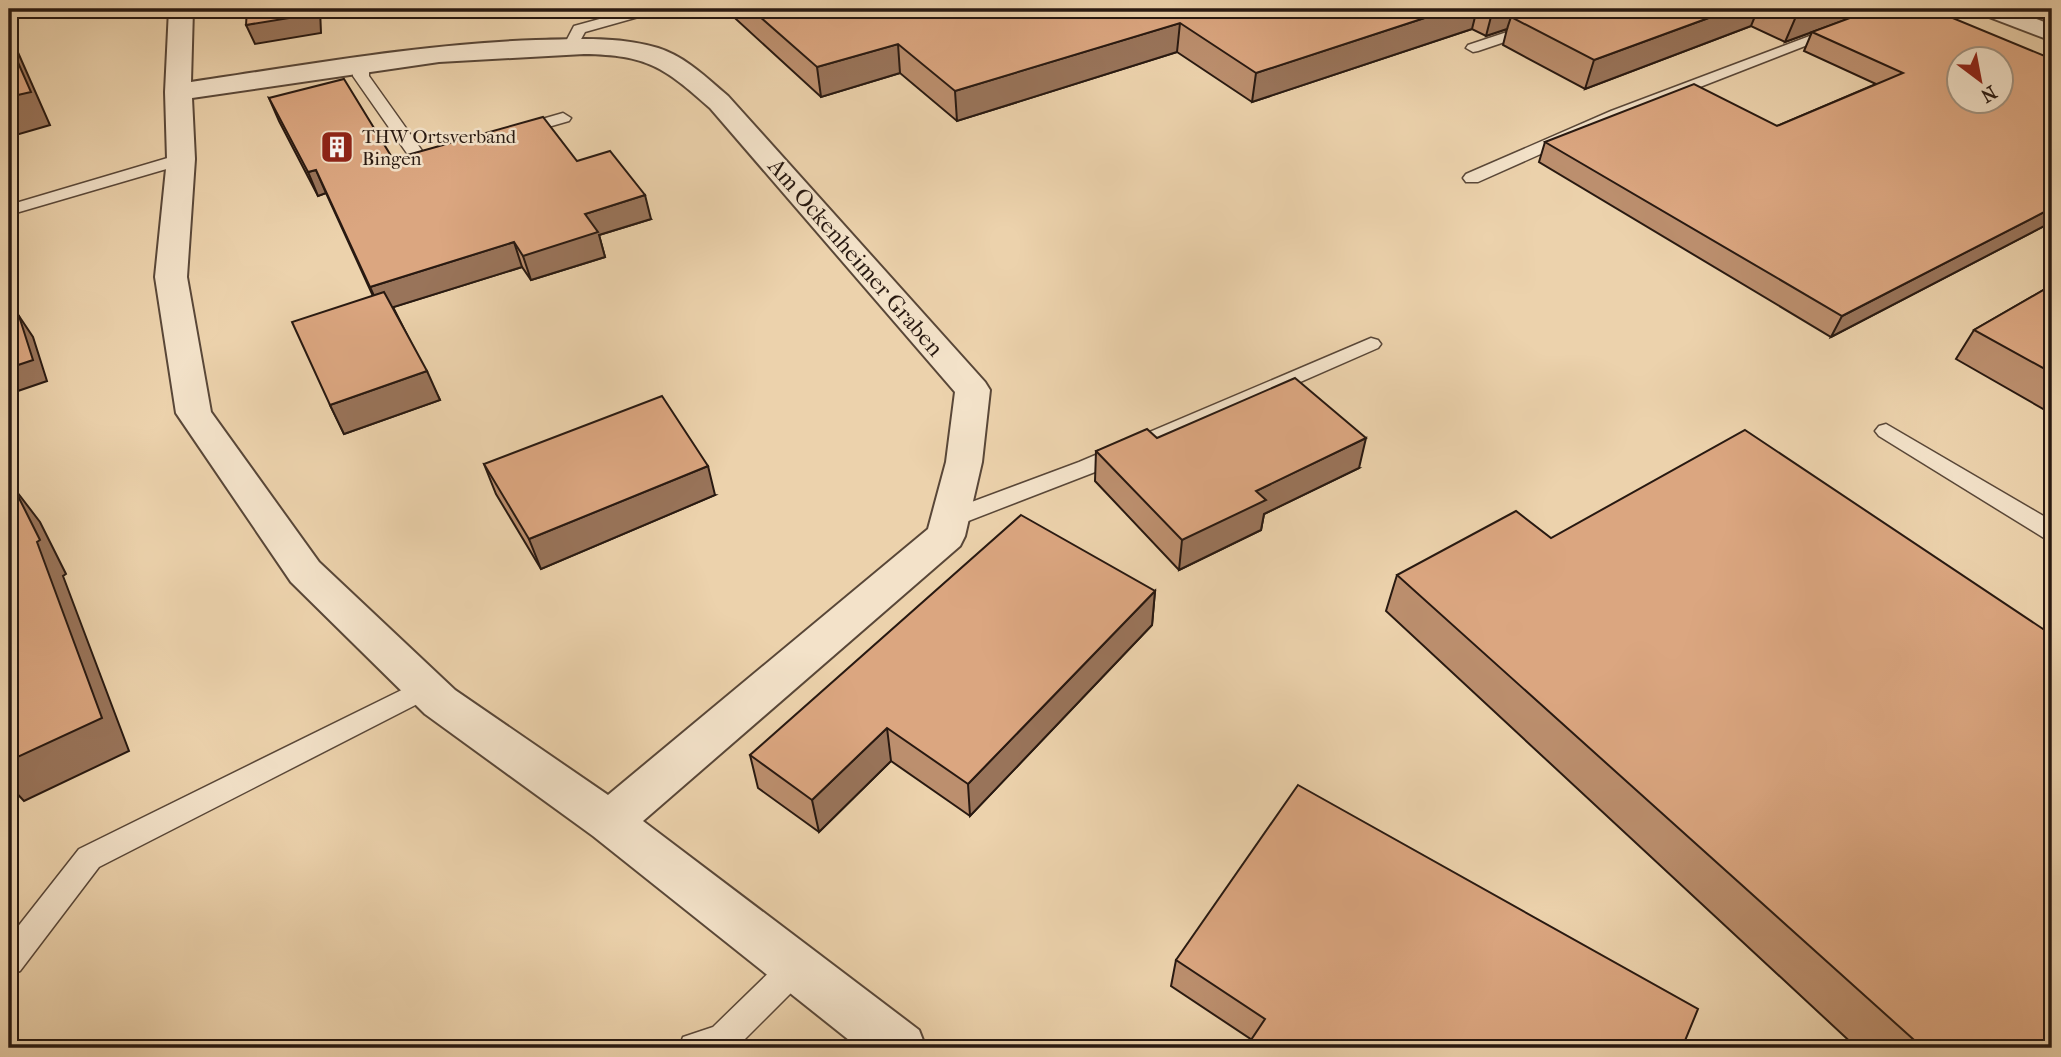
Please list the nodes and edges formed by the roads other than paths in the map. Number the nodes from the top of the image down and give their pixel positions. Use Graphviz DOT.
graph roads {
  1 [pos="181,9"];
  2 [pos="651,9"];
  3 [pos="1589,9"];
  4 [pos="1893,9"];
  5 [pos="1990,9"];
  6 [pos="2052,34"];
  7 [pos="570,47"];
  8 [pos="1473,48"];
  9 [pos="361,65"];
  10 [pos="177,92"];
  11 [pos="563,118"];
  12 [pos="498,136"];
  13 [pos="458,147"];
  14 [pos="181,159"];
  15 [pos="1472,178"];
  16 [pos="9,210"];
  17 [pos="1371,344"];
  18 [pos="1886,431"];
  19 [pos="950,519"];
  20 [pos="2052,532"];
  21 [pos="426,688"];
  22 [pos="609,822"];
  23 [pos="9,961"];
  24 [pos="796,967"];
  25 [pos="694,1048"];
  26 [pos="900,1048"];
  1 -- 10 [label="street"];
  2 -- 7 [label="lane"];
  3 -- 8 [label="lane"];
  4 -- 15 [label="lane"];
  5 -- 6 [label="street"];
  7 -- 9 [label="street, Am Ockenheimer Graben"];
  7 -- 19 [label="street, Am Ockenheimer Graben"];
  9 -- 10 [label="street, Am Ockenheimer Graben"];
  9 -- 13 [label="lane"];
  10 -- 14 [label="street"];
  11 -- 12 [label="lane"];
  14 -- 16 [label="lane"];
  14 -- 21 [label="street"];
  17 -- 19 [label="lane"];
  18 -- 20 [label="lane"];
  19 -- 22 [label="street, Am Ockenheimer Graben"];
  21 -- 22 [label="street"];
  21 -- 23 [label="lane"];
  22 -- 24 [label="street"];
  24 -- 25 [label="lane"];
  24 -- 26 [label="street"];
}
